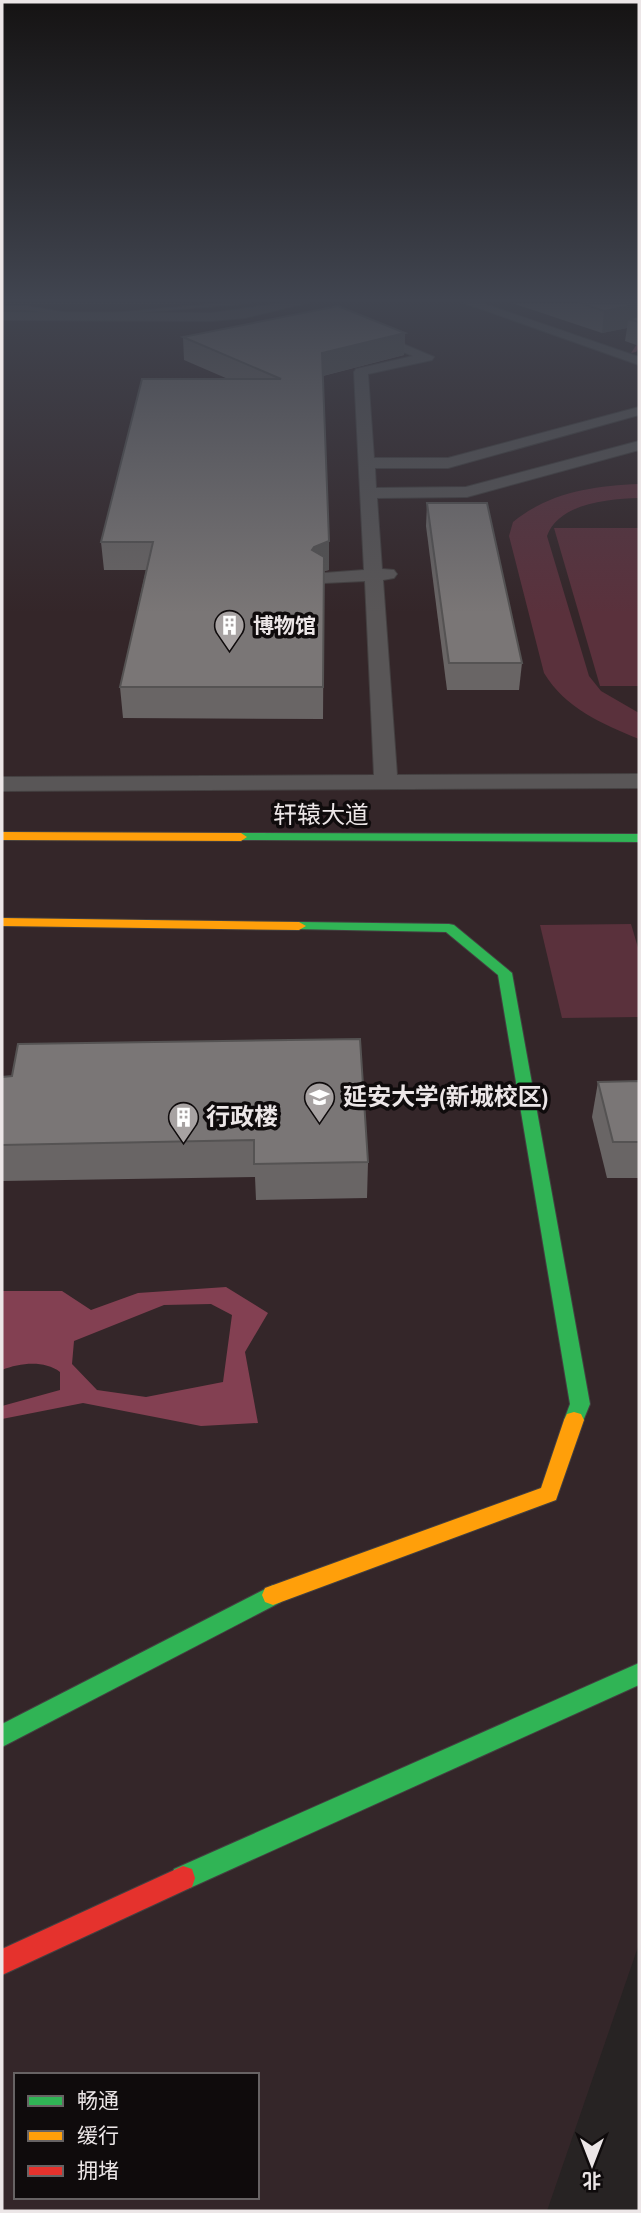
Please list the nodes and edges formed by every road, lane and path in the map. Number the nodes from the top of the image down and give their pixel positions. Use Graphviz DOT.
graph roads {
  1 [pos="364,406"];
  2 [pos="639,411"];
  3 [pos="594,423"];
  4 [pos="639,443"];
  5 [pos="510,446"];
  6 [pos="368,463"];
  7 [pos="448,463"];
  8 [pos="563,466"];
  9 [pos="496,484"];
  10 [pos="369,493"];
  11 [pos="381,574"];
  12 [pos="324,578"];
  13 [pos="386,781"];
  14 [pos="639,781"];
  15 [pos="2,785"];
  16 [pos="2,836"];
  17 [pos="639,838"];
  18 [pos="2,922"];
  19 [pos="639,1674"];
  20 [pos="2,1736"];
  21 [pos="2,1962"];
  1 -- 6 [label="street"];
  2 -- 3 [label="street"];
  3 -- 4 [label="street"];
  3 -- 5 [label="street"];
  4 -- 8 [label="street"];
  5 -- 7 [label="street"];
  5 -- 8 [label="street"];
  6 -- 7 [label="street"];
  6 -- 10 [label="street"];
  7 -- 9 [label="street"];
  8 -- 9 [label="street"];
  9 -- 10 [label="street"];
  10 -- 11 [label="street"];
  11 -- 12 [label="street"];
  11 -- 13 [label="street"];
  13 -- 14 [label="street"];
  13 -- 15 [label="street"];
  16 -- 17 [label="street, 轩辕大道"];
  18 -- 20 [label="street"];
  19 -- 21 [label="street"];
}
